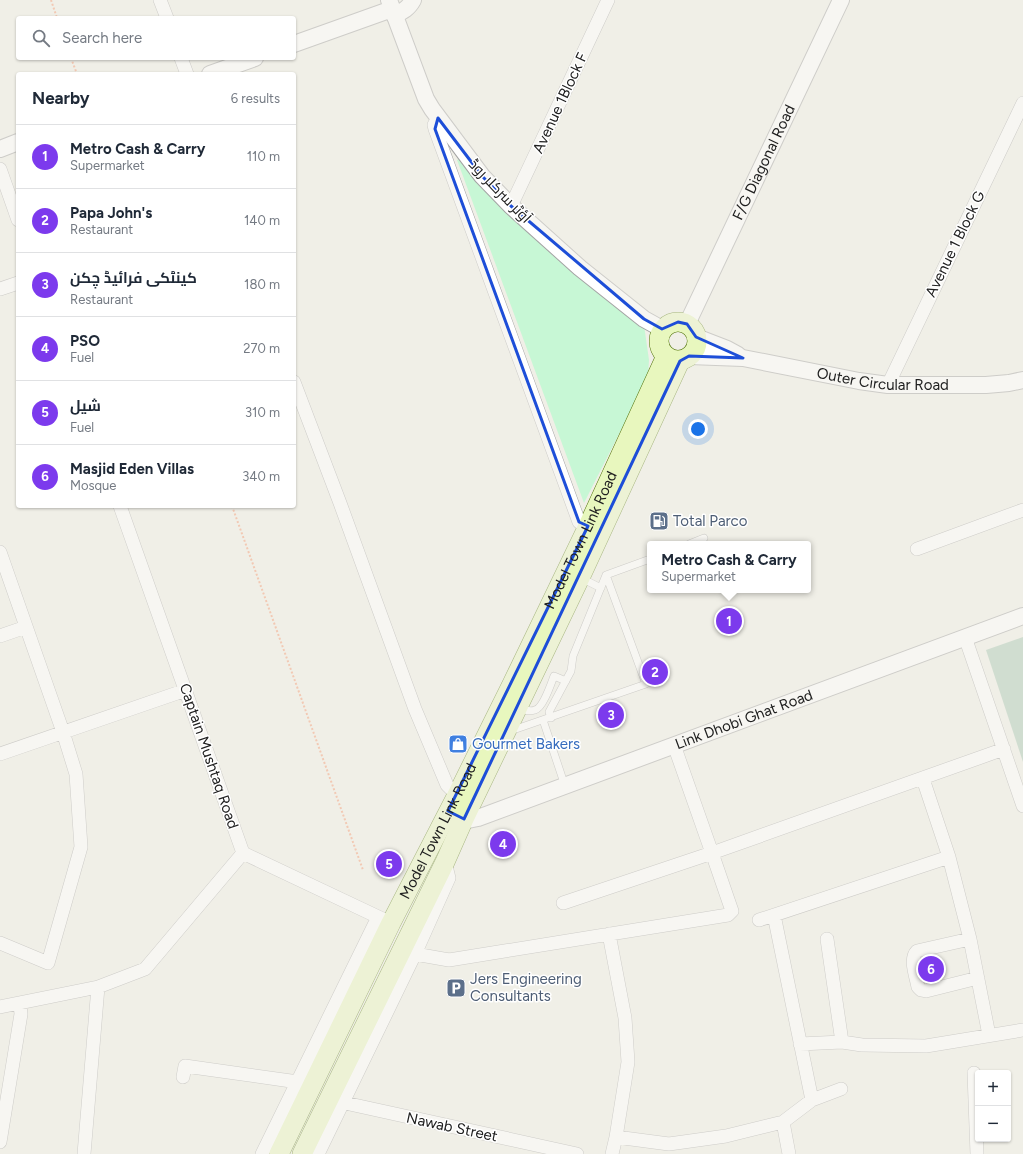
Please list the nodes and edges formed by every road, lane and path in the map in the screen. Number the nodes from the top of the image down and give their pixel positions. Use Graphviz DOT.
graph roads {
  1 [pos="50,0"];
  2 [pos="160,0"];
  3 [pos="413,0"];
  4 [pos="608,0"];
  5 [pos="841,0"];
  6 [pos="392,8"];
  7 [pos="56,16"];
  8 [pos="166,16"];
  9 [pos="296,43"];
  10 [pos="72,60"];
  11 [pos="182,60"];
  12 [pos="249,60"];
  13 [pos="76,72"];
  14 [pos="186,72"];
  15 [pos="216,72"];
  16 [pos="1023,103"];
  17 [pos="438,118"];
  18 [pos="16,143"];
  19 [pos="0,149"];
  20 [pos="0,170"];
  21 [pos="512,206"];
  22 [pos="16,214"];
  23 [pos="16,284"];
  24 [pos="0,289"];
  25 [pos="662,329"];
  26 [pos="691,330"];
  27 [pos="678,358"];
  28 [pos="743,358"];
  29 [pos="1023,380"];
  30 [pos="888,385"];
  31 [pos="296,387"];
  32 [pos="121,508"];
  33 [pos="233,508"];
  34 [pos="1023,510"];
  35 [pos="588,526"];
  36 [pos="704,538"];
  37 [pos="696,541"];
  38 [pos="917,549"];
  39 [pos="0,552"];
  40 [pos="647,560"];
  41 [pos="606,575"];
  42 [pos="580,578"];
  43 [pos="601,588"];
  44 [pos="1023,616"];
  45 [pos="26,627"];
  46 [pos="0,636"];
  47 [pos="965,637"];
  48 [pos="566,681"];
  49 [pos="186,690"];
  50 [pos="518,708"];
  51 [pos="551,718"];
  52 [pos="543,720"];
  53 [pos="509,726"];
  54 [pos="63,732"];
  55 [pos="674,745"];
  56 [pos="1004,749"];
  57 [pos="0,754"];
  58 [pos="922,779"];
  59 [pos="565,786"];
  60 [pos="466,796"];
  61 [pos="1023,806"];
  62 [pos="456,815"];
  63 [pos="243,853"];
  64 [pos="712,853"];
  65 [pos="949,856"];
  66 [pos="363,870"];
  67 [pos="563,903"];
  68 [pos="774,915"];
  69 [pos="384,920"];
  70 [pos="759,920"];
  71 [pos="609,934"];
  72 [pos="827,938"];
  73 [pos="970,939"];
  74 [pos="0,943"];
  75 [pos="408,951"];
  76 [pos="978,978"];
  77 [pos="98,987"];
  78 [pos="20,1003"];
  79 [pos="0,1007"];
  80 [pos="1023,1030"];
  81 [pos="989,1035"];
  82 [pos="842,1042"];
  83 [pos="800,1044"];
  84 [pos="974,1073"];
  85 [pos="183,1077"];
  86 [pos="298,1082"];
  87 [pos="841,1089"];
  88 [pos="812,1100"];
  89 [pos="336,1101"];
  90 [pos="783,1122"];
  91 [pos="616,1138"];
  92 [pos="0,1142"];
  93 [pos="669,1149"];
  94 [pos="84,1154"];
  95 [pos="262,1154"];
  96 [pos="279,1154"];
  97 [pos="302,1154"];
  98 [pos="318,1154"];
  99 [pos="577,1154"];
  100 [pos="612,1154"];
  101 [pos="789,1154"];
  102 [pos="977,1154"];
  1 -- 7 [label="path"];
  2 -- 8 [label="street"];
  3 -- 6 [label="street"];
  4 -- 21 [label="street, Avenue 1Block F"];
  5 -- 26 [label="street, F/G Diagonal Road"];
  6 -- 9 [label="street"];
  6 -- 17 [label="street, آؤٹر سرکلر روڈ"];
  10 -- 13 [label="path"];
  11 -- 14 [label="street"];
  12 -- 15 [label="street"];
  16 -- 30 [label="street, Avenue 1 Block G"];
  17 -- 21 [label="street, آؤٹر سرکلر روڈ"];
  17 -- 35 [label="street"];
  18 -- 19 [label="street"];
  20 -- 22 [label="street"];
  21 -- 25 [label="street, آؤٹر سرکلر روڈ"];
  23 -- 24 [label="street"];
  25 -- 26 [label="main road"];
  25 -- 27 [label="main road"];
  26 -- 27 [label="main road"];
  26 -- 28 [label="street, Outer Circular Road"];
  27 -- 28 [label="street, Outer Circular Road"];
  27 -- 35 [label="main road, Model Town Link Road"];
  27 -- 42 [label="main road, Model Town Link Road"];
  28 -- 30 [label="street, Outer Circular Road"];
  29 -- 30 [label="street, Outer Circular Road"];
  31 -- 60 [label="street"];
  32 -- 49 [label="street, Captain Mushtaq Road"];
  33 -- 66 [label="path"];
  34 -- 38 [label="street"];
  35 -- 60 [label="main road, Model Town Link Road"];
  36 -- 37 [label="lane"];
  39 -- 45 [label="street"];
  40 -- 41 [label="lane"];
  41 -- 43 [label="lane"];
  41 -- 51 [label="lane"];
  42 -- 43 [label="lane"];
  42 -- 50 [label="main road, Model Town Link Road"];
  43 -- 48 [label="lane"];
  44 -- 47 [label="street, Link Dhobi Ghat Road"];
  45 -- 46 [label="street"];
  45 -- 54 [label="street"];
  47 -- 55 [label="street, Link Dhobi Ghat Road"];
  47 -- 56 [label="street"];
  48 -- 50 [label="lane"];
  48 -- 51 [label="lane"];
  49 -- 54 [label="street"];
  49 -- 63 [label="street, Captain Mushtaq Road"];
  50 -- 53 [label="main road, Model Town Link Road"];
  51 -- 52 [label="lane"];
  52 -- 53 [label="lane"];
  52 -- 59 [label="lane"];
  53 -- 60 [label="main road, Model Town Link Road"];
  54 -- 57 [label="street"];
  54 -- 74 [label="street"];
  55 -- 59 [label="street, Link Dhobi Ghat Road"];
  55 -- 64 [label="street"];
  56 -- 58 [label="street"];
  56 -- 61 [label="street"];
  58 -- 64 [label="street"];
  58 -- 65 [label="street"];
  59 -- 62 [label="street, Link Dhobi Ghat Road"];
  60 -- 62 [label="main road, Model Town Link Road"];
  62 -- 69 [label="main road, Model Town Link Road"];
  62 -- 75 [label="main road, Model Town Link Road"];
  63 -- 69 [label="street"];
  63 -- 77 [label="street"];
  64 -- 67 [label="street"];
  64 -- 71 [label="street"];
  65 -- 68 [label="street"];
  65 -- 73 [label="street"];
  68 -- 70 [label="street"];
  68 -- 83 [label="street"];
  69 -- 86 [label="street"];
  69 -- 96 [label="main road, Model Town Link Road"];
  71 -- 75 [label="street"];
  71 -- 91 [label="street"];
  72 -- 82 [label="street"];
  73 -- 76 [label="street"];
  73 -- 76 [label="street"];
  75 -- 89 [label="main road, Model Town Link Road"];
  76 -- 81 [label="street"];
  77 -- 78 [label="street"];
  77 -- 94 [label="street"];
  78 -- 79 [label="street"];
  78 -- 92 [label="street"];
  80 -- 81 [label="street"];
  81 -- 82 [label="street"];
  82 -- 83 [label="street"];
  83 -- 88 [label="street"];
  84 -- 102 [label="street"];
  85 -- 86 [label="street"];
  86 -- 95 [label="street"];
  87 -- 88 [label="street"];
  88 -- 90 [label="street"];
  89 -- 97 [label="main road, Model Town Link Road"];
  89 -- 98 [label="street"];
  89 -- 99 [label="street, Nawab Street"];
  90 -- 93 [label="street"];
  90 -- 101 [label="street"];
  91 -- 93 [label="street"];
  91 -- 100 [label="street"];
}
